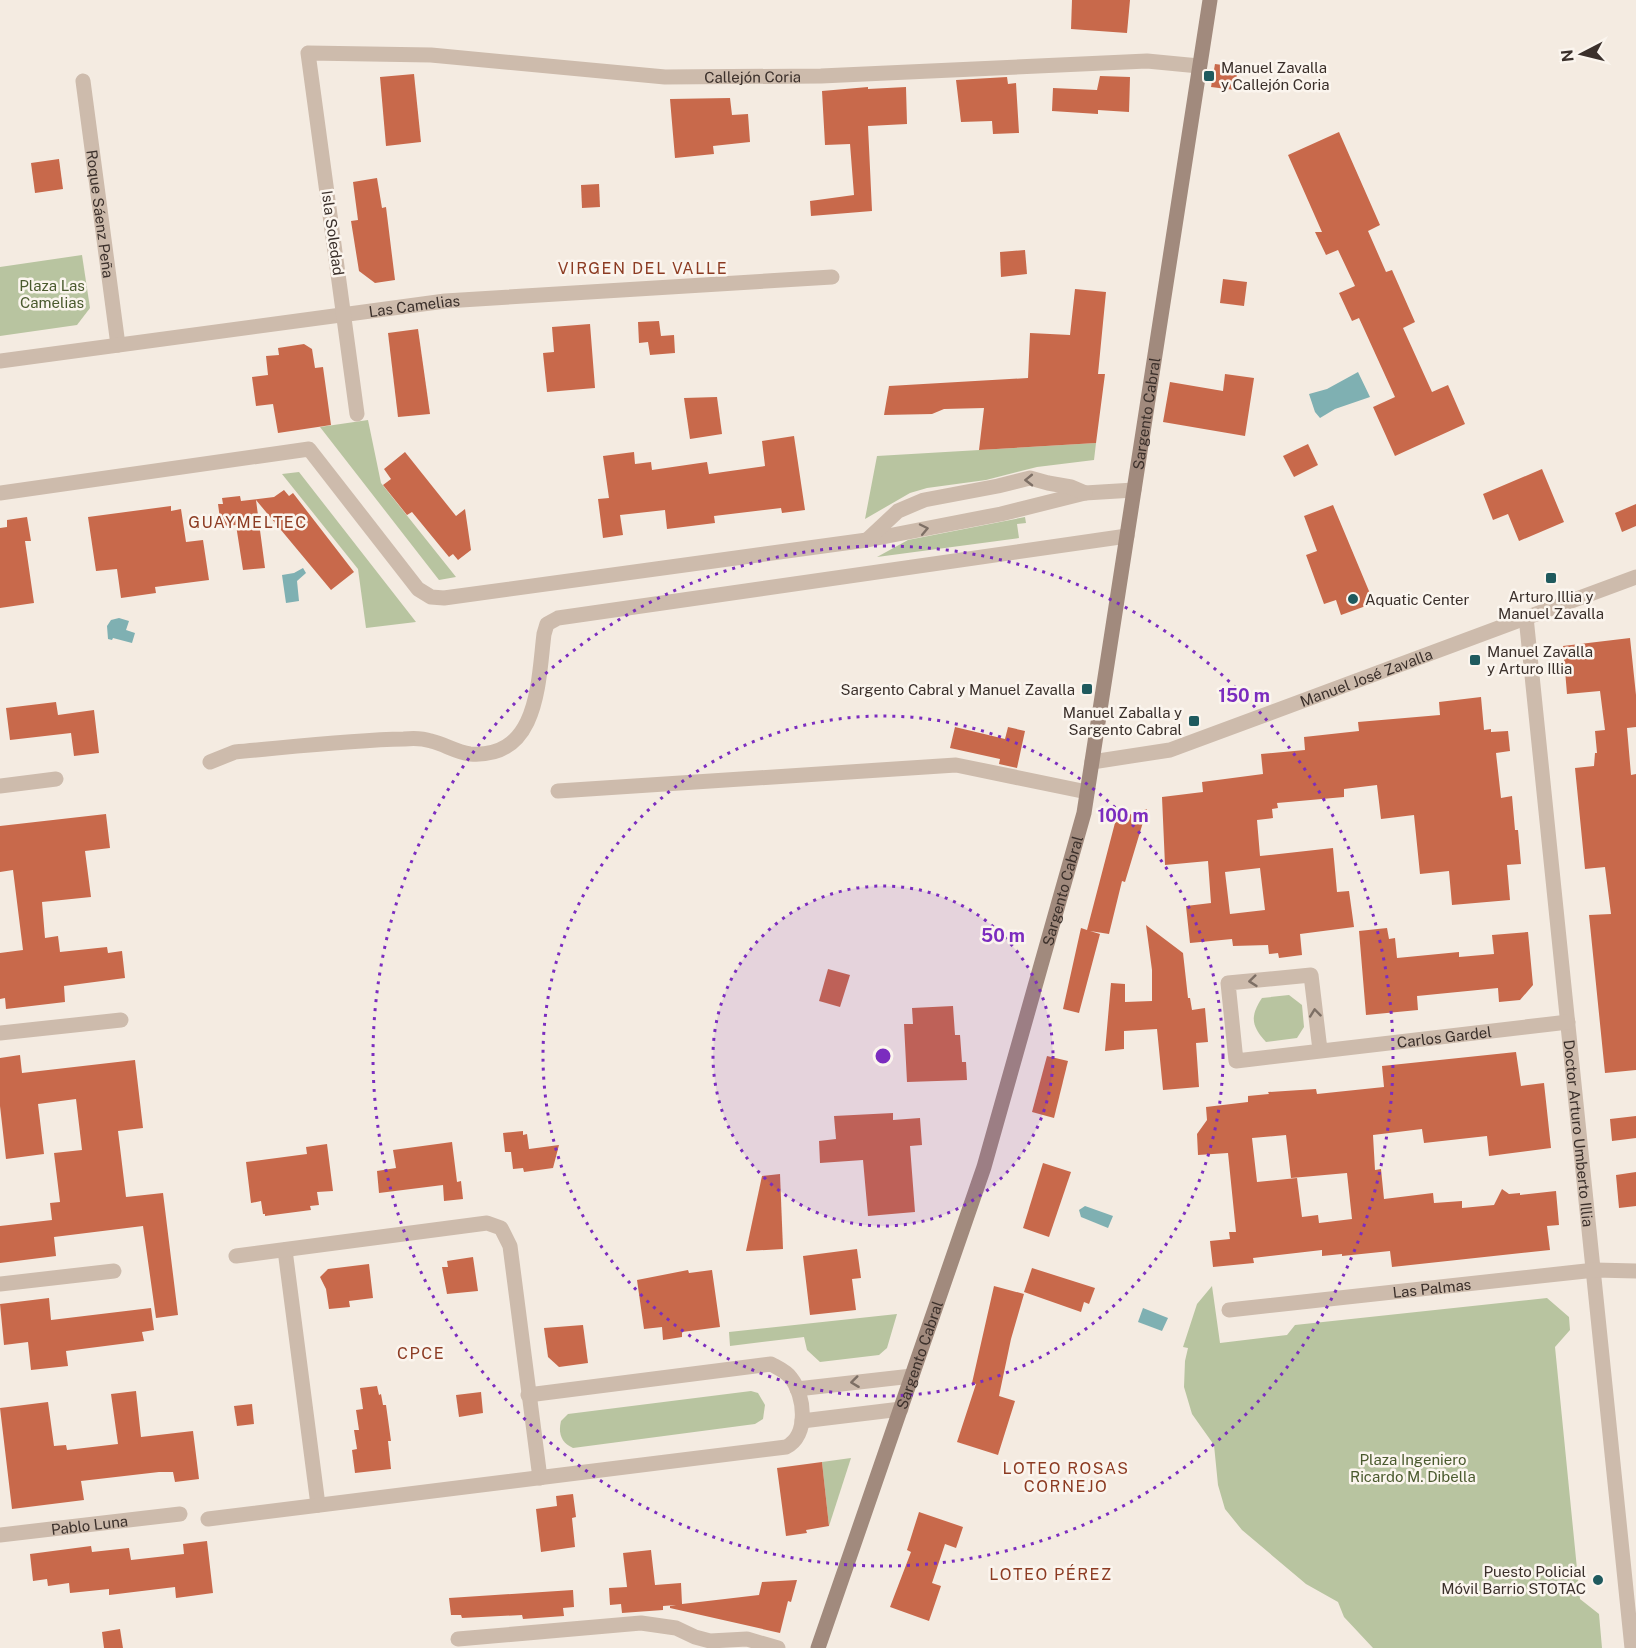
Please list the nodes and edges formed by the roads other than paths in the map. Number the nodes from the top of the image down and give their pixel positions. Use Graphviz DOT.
graph roads {
  1 [pos="1210,0"];
  2 [pos="308,53"];
  3 [pos="1199,66"];
  4 [pos="83,81"];
  5 [pos="832,277"];
  6 [pos="344,313"];
  7 [pos="118,345"];
  8 [pos="0,361"];
  9 [pos="357,414"];
  10 [pos="1134,490"];
  11 [pos="0,493"];
  12 [pos="1085,493"];
  13 [pos="1127,536"];
  14 [pos="867,540"];
  15 [pos="1636,577"];
  16 [pos="1526,617"];
  17 [pos="210,762"];
  18 [pos="1092,762"];
  19 [pos="56,779"];
  20 [pos="0,786"];
  21 [pos="558,791"];
  22 [pos="1088,792"];
  23 [pos="121,1020"];
  24 [pos="1568,1022"];
  25 [pos="0,1033"];
  26 [pos="1320,1050"];
  27 [pos="285,1250"];
  28 [pos="236,1256"];
  29 [pos="114,1270"];
  30 [pos="1595,1270"];
  31 [pos="1636,1271"];
  32 [pos="0,1284"];
  33 [pos="1229,1310"];
  34 [pos="912,1376"];
  35 [pos="797,1389"];
  36 [pos="528,1395"];
  37 [pos="901,1409"];
  38 [pos="802,1421"];
  39 [pos="540,1478"];
  40 [pos="318,1505"];
  41 [pos="180,1514"];
  42 [pos="208,1519"];
  43 [pos="0,1535"];
  44 [pos="1629,1535"];
  45 [pos="458,1639"];
  46 [pos="778,1648"];
  47 [pos="818,1648"];
  48 [pos="1632,1648"];
  1 -- 3 [label="main road, Sargento Cabral"];
  2 -- 3 [label="street, Callejón Coria"];
  2 -- 6 [label="street, Isla Soledad"];
  3 -- 10 [label="main road, Sargento Cabral"];
  4 -- 7 [label="street, Roque Sáenz Peña"];
  5 -- 6 [label="street, Las Camelias"];
  6 -- 7 [label="street, Las Camelias"];
  6 -- 9 [label="street, Isla Soledad"];
  7 -- 8 [label="street, Las Camelias"];
  10 -- 12 [label="street"];
  10 -- 13 [label="main road, Sargento Cabral"];
  11 -- 14 [label="street"];
  14 -- 12 [label="street, one-way"];
  12 -- 14 [label="street, one-way"];
  13 -- 17 [label="street"];
  13 -- 18 [label="main road, Sargento Cabral"];
  15 -- 16 [label="street, Manuel José Zavalla"];
  16 -- 18 [label="street, Manuel José Zavalla"];
  16 -- 24 [label="street, Doctor Arturo Umberto Illia"];
  18 -- 22 [label="main road, Sargento Cabral"];
  19 -- 20 [label="street"];
  21 -- 22 [label="street"];
  22 -- 34 [label="main road, Sargento Cabral"];
  23 -- 25 [label="street"];
  24 -- 26 [label="street, Carlos Gardel"];
  24 -- 30 [label="street, Doctor Arturo Umberto Illia"];
  26 -- 26 [label="street, Carlos Gardel, one-way"];
  27 -- 28 [label="street"];
  27 -- 36 [label="street"];
  27 -- 40 [label="street"];
  29 -- 32 [label="street"];
  30 -- 31 [label="street, Las Palmas"];
  30 -- 33 [label="street, Las Palmas"];
  30 -- 44 [label="street, Doctor Arturo Umberto Illia"];
  34 -- 35 [label="street, one-way"];
  34 -- 37 [label="main road, Sargento Cabral"];
  35 -- 36 [label="street"];
  35 -- 38 [label="street"];
  36 -- 39 [label="street"];
  37 -- 38 [label="street"];
  37 -- 47 [label="main road, Sargento Cabral"];
  38 -- 39 [label="street"];
  39 -- 40 [label="street"];
  40 -- 42 [label="street"];
  41 -- 43 [label="street, Pablo Luna"];
  44 -- 48 [label="street, Doctor Arturo Umberto Illia"];
  45 -- 46 [label="street"];
}
